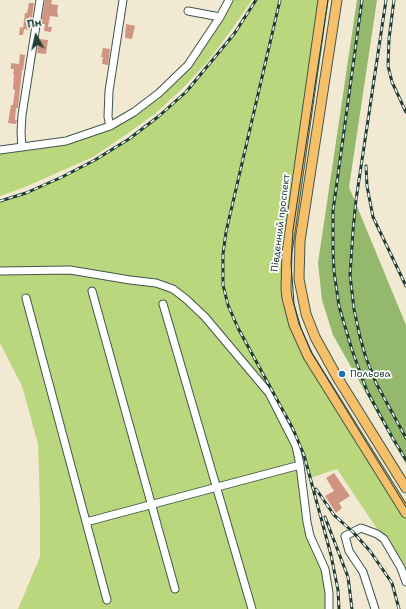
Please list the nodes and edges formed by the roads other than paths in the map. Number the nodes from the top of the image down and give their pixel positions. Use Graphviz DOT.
graph roads {
  1 [pos="40,0"];
  2 [pos="123,0"];
  3 [pos="229,0"];
  4 [pos="323,0"];
  5 [pos="337,0"];
  6 [pos="188,11"];
  7 [pos="220,17"];
  8 [pos="110,126"];
  9 [pos="22,147"];
  10 [pos="0,150"];
  11 [pos="0,271"];
  12 [pos="92,291"];
  13 [pos="26,298"];
  14 [pos="163,304"];
  15 [pos="300,466"];
  16 [pos="216,488"];
  17 [pos="406,488"];
  18 [pos="151,505"];
  19 [pos="406,513"];
  20 [pos="86,522"];
  21 [pos="406,582"];
  22 [pos="175,589"];
  23 [pos="107,600"];
  24 [pos="252,609"];
  25 [pos="329,609"];
  26 [pos="376,609"];
  1 -- 9 [label="street"];
  2 -- 8 [label="street"];
  3 -- 7 [label="street"];
  4 -- 19 [label="main road, Південний проспект"];
  5 -- 17 [label="main road"];
  6 -- 7 [label="street"];
  7 -- 8 [label="street"];
  8 -- 9 [label="street"];
  9 -- 10 [label="street"];
  11 -- 15 [label="street"];
  12 -- 18 [label="street"];
  13 -- 20 [label="street"];
  14 -- 16 [label="street"];
  15 -- 16 [label="street"];
  15 -- 25 [label="street"];
  16 -- 18 [label="street"];
  16 -- 24 [label="street"];
  18 -- 20 [label="street"];
  18 -- 22 [label="street"];
  20 -- 23 [label="street"];
  21 -- 26 [label="street"];
}
